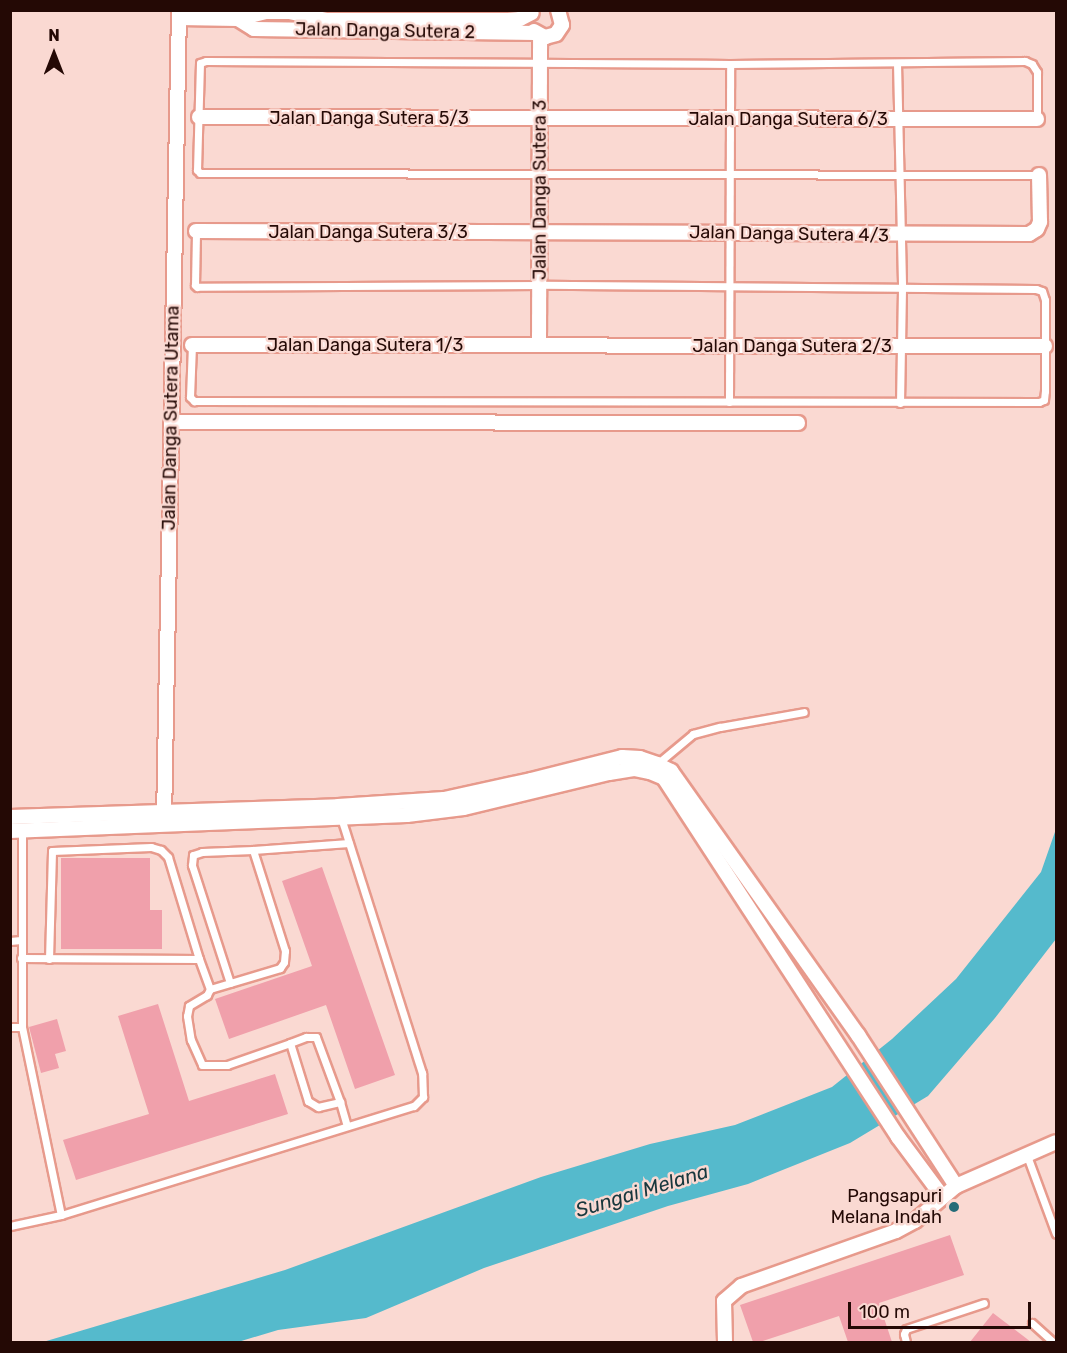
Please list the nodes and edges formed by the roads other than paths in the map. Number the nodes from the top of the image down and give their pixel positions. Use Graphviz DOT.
graph roads {
  1 [pos="558,10"];
  2 [pos="533,12"];
  3 [pos="179,14"];
  4 [pos="238,19"];
  5 [pos="538,35"];
  6 [pos="540,63"];
  7 [pos="897,63"];
  8 [pos="730,64"];
  9 [pos="199,117"];
  10 [pos="540,119"];
  11 [pos="731,119"];
  12 [pos="898,119"];
  13 [pos="1037,119"];
  14 [pos="540,174"];
  15 [pos="731,174"];
  16 [pos="900,175"];
  17 [pos="1039,176"];
  18 [pos="196,231"];
  19 [pos="731,232"];
  20 [pos="540,234"];
  21 [pos="902,235"];
  22 [pos="540,285"];
  23 [pos="730,288"];
  24 [pos="902,288"];
  25 [pos="192,345"];
  26 [pos="539,345"];
  27 [pos="730,346"];
  28 [pos="901,346"];
  29 [pos="1045,346"];
  30 [pos="729,402"];
  31 [pos="900,403"];
  32 [pos="171,422"];
  33 [pos="798,423"];
  34 [pos="804,712"];
  35 [pos="657,764"];
  36 [pos="340,812"];
  37 [pos="164,818"];
  38 [pos="16,824"];
  39 [pos="349,843"];
  40 [pos="253,850"];
  41 [pos="21,940"];
  42 [pos="10,941"];
  43 [pos="21,958"];
  44 [pos="49,958"];
  45 [pos="199,959"];
  46 [pos="230,983"];
  47 [pos="210,989"];
  48 [pos="10,1027"];
  49 [pos="22,1027"];
  50 [pos="290,1043"];
  51 [pos="339,1102"];
  52 [pos="347,1126"];
  53 [pos="1056,1142"];
  54 [pos="1026,1153"];
  55 [pos="956,1186"];
  56 [pos="942,1196"];
  57 [pos="61,1215"];
  58 [pos="10,1226"];
  59 [pos="1056,1234"];
  60 [pos="984,1303"];
  61 [pos="1032,1323"];
  62 [pos="725,1342"];
  63 [pos="906,1342"];
  64 [pos="1053,1342"];
  1 -- 5 [label="street"];
  2 -- 4 [label="street, Jalan Danga Sutera 2"];
  2 -- 5 [label="street, Jalan Danga Sutera 3"];
  3 -- 4 [label="street, Jalan Danga Sutera 2"];
  3 -- 32 [label="street, Jalan Danga Sutera Utama"];
  4 -- 5 [label="street, Jalan Danga Sutera 2"];
  5 -- 6 [label="street, Jalan Danga Sutera 3"];
  6 -- 8 [label="lane"];
  6 -- 9 [label="lane"];
  6 -- 10 [label="street, Jalan Danga Sutera 3"];
  7 -- 8 [label="lane"];
  7 -- 12 [label="lane"];
  7 -- 13 [label="lane"];
  8 -- 11 [label="lane"];
  9 -- 10 [label="street, Jalan Danga Sutera 5/3"];
  9 -- 14 [label="lane"];
  10 -- 11 [label="street, Jalan Danga Sutera 6/3"];
  10 -- 14 [label="street, Jalan Danga Sutera 3"];
  11 -- 12 [label="street, Jalan Danga Sutera 6/3"];
  11 -- 15 [label="lane"];
  12 -- 13 [label="street, Jalan Danga Sutera 6/3"];
  12 -- 16 [label="lane"];
  14 -- 15 [label="lane"];
  14 -- 20 [label="street, Jalan Danga Sutera 3"];
  15 -- 16 [label="lane"];
  15 -- 19 [label="lane"];
  16 -- 17 [label="lane"];
  16 -- 21 [label="lane"];
  17 -- 21 [label="street, Jalan Danga Sutera 4/3"];
  18 -- 20 [label="street, Jalan Danga Sutera 3/3"];
  18 -- 22 [label="lane"];
  19 -- 20 [label="street, Jalan Danga Sutera 4/3"];
  19 -- 21 [label="street, Jalan Danga Sutera 4/3"];
  19 -- 23 [label="lane"];
  20 -- 22 [label="street, Jalan Danga Sutera 3"];
  21 -- 24 [label="lane"];
  22 -- 23 [label="lane"];
  22 -- 26 [label="street, Jalan Danga Sutera 3"];
  23 -- 24 [label="lane"];
  23 -- 27 [label="lane"];
  24 -- 28 [label="lane"];
  24 -- 29 [label="lane"];
  25 -- 26 [label="street, Jalan Danga Sutera 1/3"];
  25 -- 30 [label="lane"];
  26 -- 27 [label="street, Jalan Danga Sutera 2/3"];
  27 -- 28 [label="street, Jalan Danga Sutera 2/3"];
  27 -- 30 [label="lane"];
  28 -- 29 [label="street, Jalan Danga Sutera 2/3"];
  28 -- 31 [label="lane"];
  29 -- 31 [label="lane"];
  30 -- 31 [label="lane"];
  32 -- 33 [label="street"];
  32 -- 37 [label="street, Jalan Danga Sutera Utama"];
  34 -- 35 [label="lane"];
  35 -- 36 [label="street"];
  35 -- 55 [label="street"];
  36 -- 37 [label="street"];
  36 -- 39 [label="lane"];
  36 -- 56 [label="street"];
  37 -- 38 [label="street"];
  38 -- 41 [label="lane"];
  39 -- 40 [label="lane"];
  39 -- 52 [label="lane"];
  40 -- 46 [label="lane"];
  40 -- 46 [label="lane"];
  41 -- 42 [label="lane"];
  41 -- 43 [label="lane"];
  43 -- 44 [label="lane"];
  43 -- 49 [label="lane"];
  44 -- 45 [label="lane"];
  44 -- 45 [label="lane"];
  45 -- 47 [label="lane"];
  46 -- 47 [label="lane"];
  47 -- 50 [label="lane"];
  48 -- 49 [label="lane"];
  49 -- 57 [label="lane"];
  50 -- 51 [label="lane"];
  50 -- 51 [label="lane"];
  51 -- 52 [label="lane"];
  52 -- 57 [label="lane"];
  53 -- 54 [label="street"];
  54 -- 55 [label="street"];
  54 -- 59 [label="lane"];
  55 -- 56 [label="street"];
  56 -- 62 [label="street"];
  57 -- 58 [label="lane"];
  60 -- 63 [label="lane"];
  61 -- 64 [label="lane"];
}
